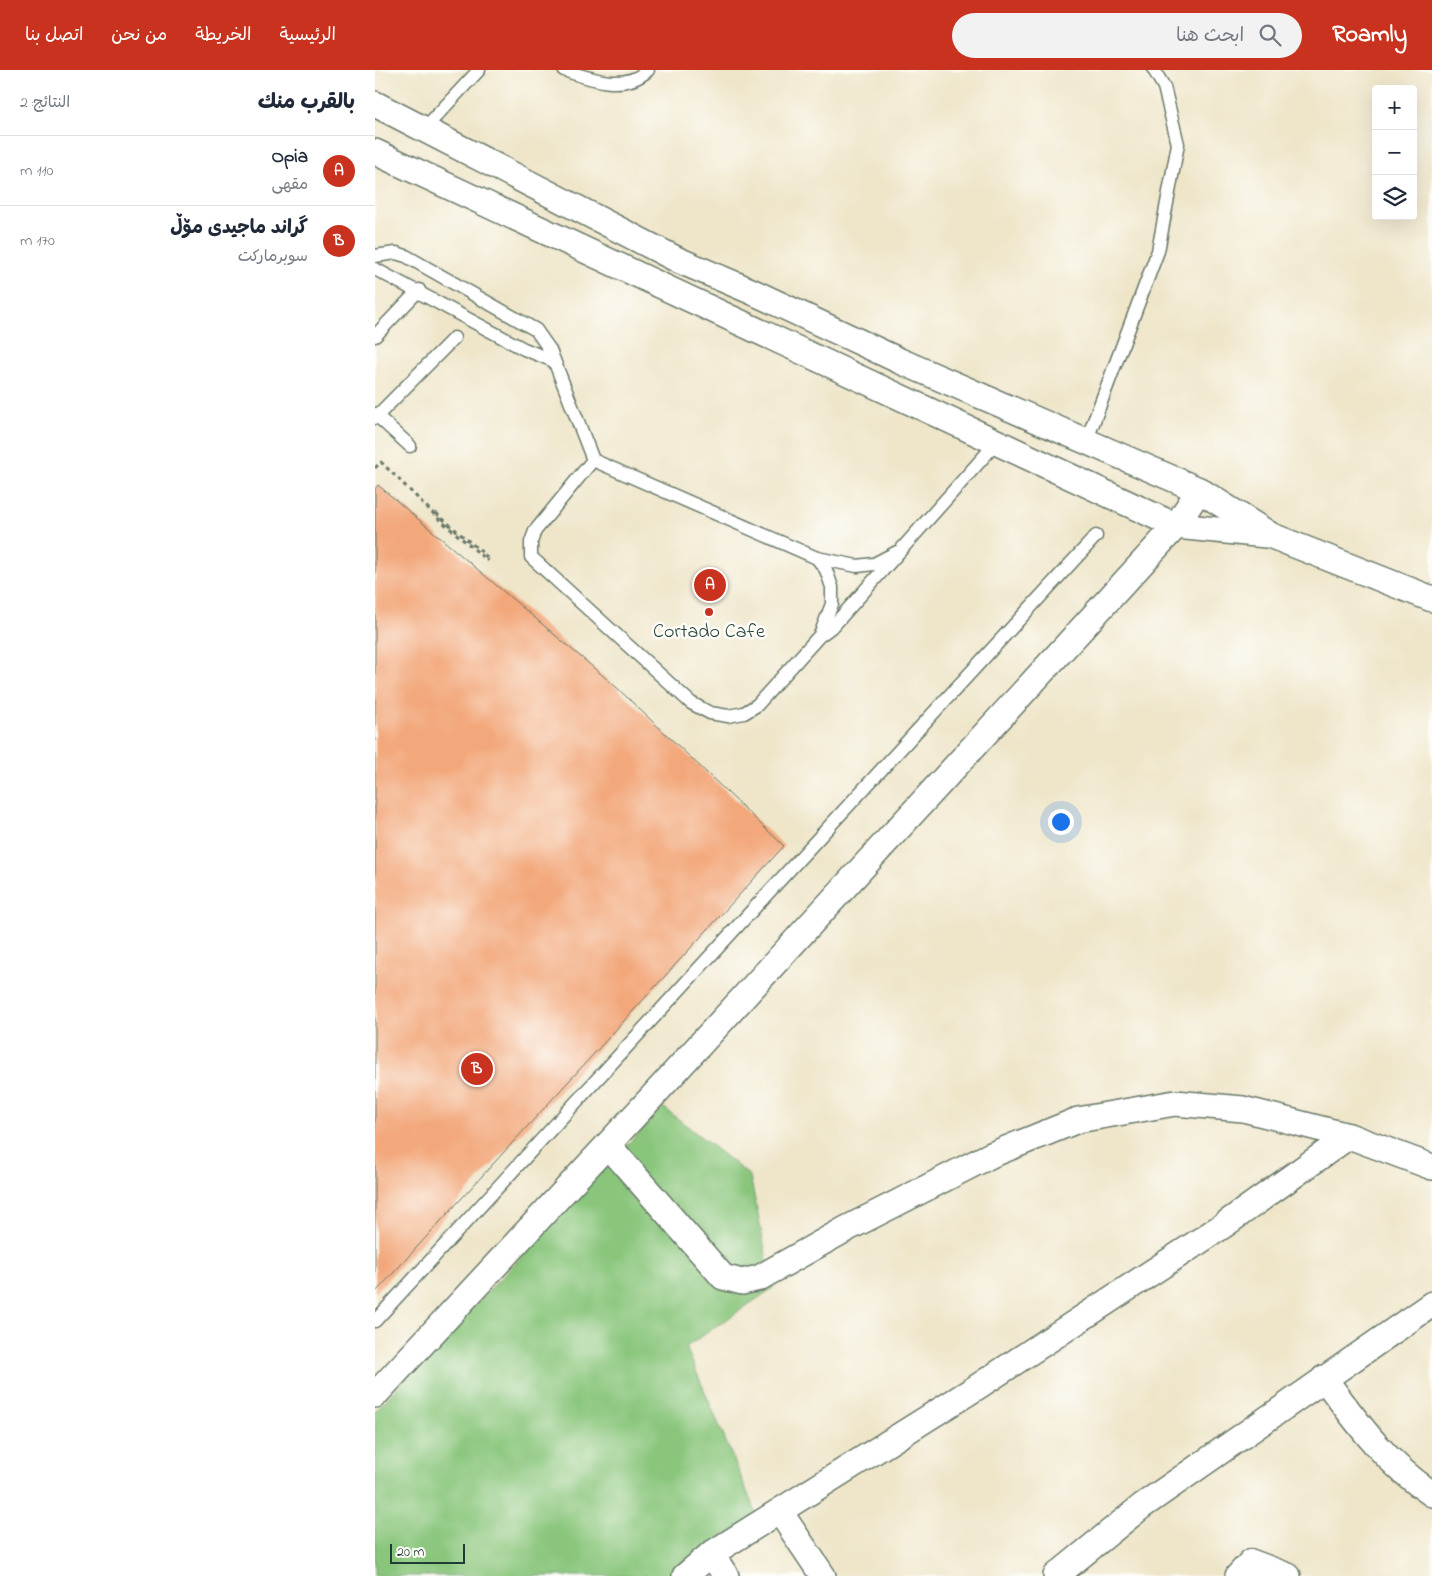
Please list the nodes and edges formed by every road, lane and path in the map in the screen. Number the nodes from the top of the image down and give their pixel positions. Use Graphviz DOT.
graph roads {
  1 [pos="479,70"];
  2 [pos="564,70"];
  3 [pos="649,70"];
  4 [pos="1154,70"];
  5 [pos="375,104"];
  6 [pos="433,134"];
  7 [pos="375,152"];
  8 [pos="425,174"];
  9 [pos="375,256"];
  10 [pos="375,268"];
  11 [pos="419,290"];
  12 [pos="375,336"];
  13 [pos="454,338"];
  14 [pos="554,362"];
  15 [pos="376,416"];
  16 [pos="997,442"];
  17 [pos="1086,442"];
  18 [pos="411,446"];
  19 [pos="593,460"];
  20 [pos="375,468"];
  21 [pos="1199,490"];
  22 [pos="433,511"];
  23 [pos="1176,526"];
  24 [pos="1095,536"];
  25 [pos="1272,536"];
  26 [pos="897,552"];
  27 [pos="817,558"];
  28 [pos="1432,599"];
  29 [pos="820,635"];
  30 [pos="1349,1136"];
  31 [pos="608,1145"];
  32 [pos="1432,1167"];
  33 [pos="1432,1304"];
  34 [pos="375,1321"];
  35 [pos="1324,1378"];
  36 [pos="375,1395"];
  37 [pos="1432,1494"];
  38 [pos="780,1512"];
  39 [pos="711,1554"];
  40 [pos="685,1576"];
  41 [pos="726,1576"];
  42 [pos="823,1576"];
  43 [pos="1056,1576"];
  44 [pos="1238,1576"];
  45 [pos="1288,1576"];
  1 -- 6 [label="lane"];
  2 -- 3 [label="lane"];
  4 -- 17 [label="lane"];
  5 -- 6 [label="street"];
  6 -- 8 [label="street"];
  6 -- 17 [label="street"];
  7 -- 8 [label="street"];
  8 -- 16 [label="street"];
  9 -- 14 [label="lane"];
  10 -- 11 [label="lane"];
  11 -- 12 [label="lane"];
  11 -- 14 [label="lane"];
  13 -- 15 [label="lane"];
  14 -- 19 [label="lane"];
  15 -- 18 [label="lane"];
  16 -- 23 [label="street"];
  16 -- 26 [label="lane"];
  17 -- 21 [label="street"];
  19 -- 27 [label="lane"];
  19 -- 29 [label="lane"];
  20 -- 22 [label="path"];
  21 -- 23 [label="street"];
  21 -- 25 [label="street"];
  22 -- 22 [label="path"];
  23 -- 25 [label="street"];
  23 -- 31 [label="street"];
  24 -- 34 [label="lane"];
  25 -- 28 [label="street"];
  26 -- 27 [label="lane"];
  26 -- 29 [label="lane"];
  27 -- 29 [label="lane"];
  30 -- 31 [label="street"];
  30 -- 32 [label="street"];
  30 -- 38 [label="street"];
  31 -- 36 [label="street"];
  33 -- 35 [label="street"];
  35 -- 37 [label="street"];
  35 -- 43 [label="street"];
  38 -- 39 [label="street"];
  38 -- 42 [label="street"];
  39 -- 40 [label="street"];
  39 -- 41 [label="street"];
  44 -- 45 [label="street"];
}
